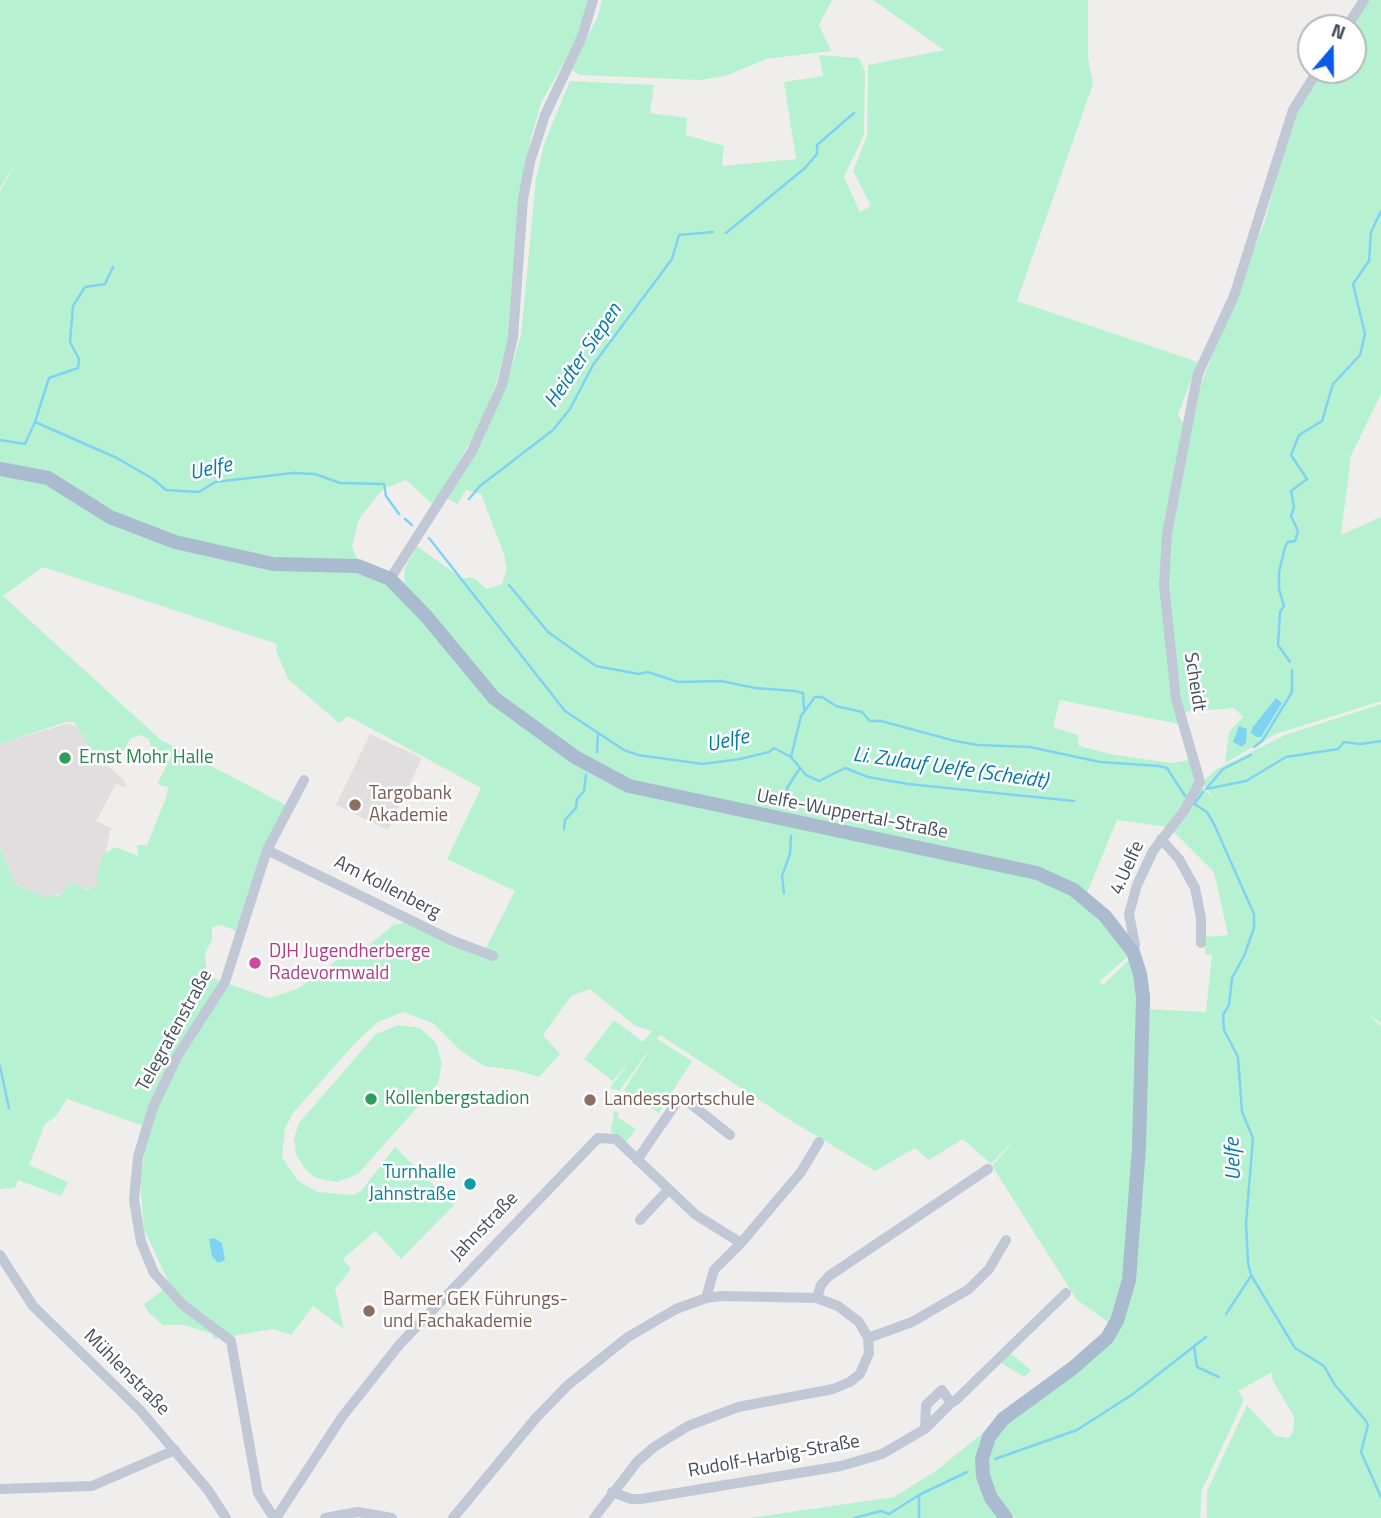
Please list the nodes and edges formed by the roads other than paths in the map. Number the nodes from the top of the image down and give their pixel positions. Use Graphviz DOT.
graph roads {
  1 [pos="593,0"];
  2 [pos="1309,84"];
  3 [pos="0,469"];
  4 [pos="390,579"];
  5 [pos="304,780"];
  6 [pos="1200,782"];
  7 [pos="1161,839"];
  8 [pos="267,850"];
  9 [pos="1200,943"];
  10 [pos="1133,952"];
  11 [pos="493,956"];
  12 [pos="730,1135"];
  13 [pos="819,1142"];
  14 [pos="637,1160"];
  15 [pos="988,1169"];
  16 [pos="668,1190"];
  17 [pos="640,1220"];
  18 [pos="1006,1240"];
  19 [pos="741,1243"];
  20 [pos="0,1255"];
  21 [pos="1066,1293"];
  22 [pos="706,1298"];
  23 [pos="817,1298"];
  24 [pos="868,1338"];
  25 [pos="951,1403"];
  26 [pos="925,1429"];
  27 [pos="175,1450"];
  28 [pos="0,1489"];
  29 [pos="612,1492"];
  30 [pos="226,1518"];
  31 [pos="275,1518"];
  32 [pos="325,1518"];
  33 [pos="392,1518"];
  34 [pos="453,1518"];
  35 [pos="594,1518"];
  36 [pos="1006,1518"];
  1 -- 4 [label="street"];
  2 -- 6 [label="street, Scheidt"];
  3 -- 4 [label="main road, Uelfe-Wuppertal-Straße"];
  4 -- 10 [label="main road, Uelfe-Wuppertal-Straße"];
  5 -- 8 [label="street, Telegrafenstraße"];
  6 -- 7 [label="street, 4.Uelfe"];
  7 -- 9 [label="street, 4.Uelfe"];
  7 -- 10 [label="street, 4.Uelfe"];
  8 -- 11 [label="street, Am Kollenberg"];
  8 -- 31 [label="street, Telegrafenstraße"];
  10 -- 36 [label="main road, Uelfe-Wuppertal-Straße"];
  12 -- 14 [label="street"];
  13 -- 19 [label="street"];
  14 -- 16 [label="street"];
  14 -- 31 [label="street, Jahnstraße"];
  15 -- 23 [label="street"];
  16 -- 17 [label="street"];
  16 -- 19 [label="street"];
  18 -- 24 [label="street"];
  19 -- 22 [label="street"];
  20 -- 27 [label="street, Mühlenstraße"];
  21 -- 25 [label="street"];
  22 -- 23 [label="street"];
  22 -- 34 [label="street"];
  23 -- 24 [label="street"];
  24 -- 29 [label="street"];
  25 -- 26 [label="street, Rudolf-Harbig-Straße"];
  25 -- 26 [label="street"];
  26 -- 29 [label="street, Rudolf-Harbig-Straße"];
  27 -- 28 [label="street"];
  27 -- 30 [label="street, Mühlenstraße"];
  29 -- 35 [label="street"];
  32 -- 33 [label="street"];
}
